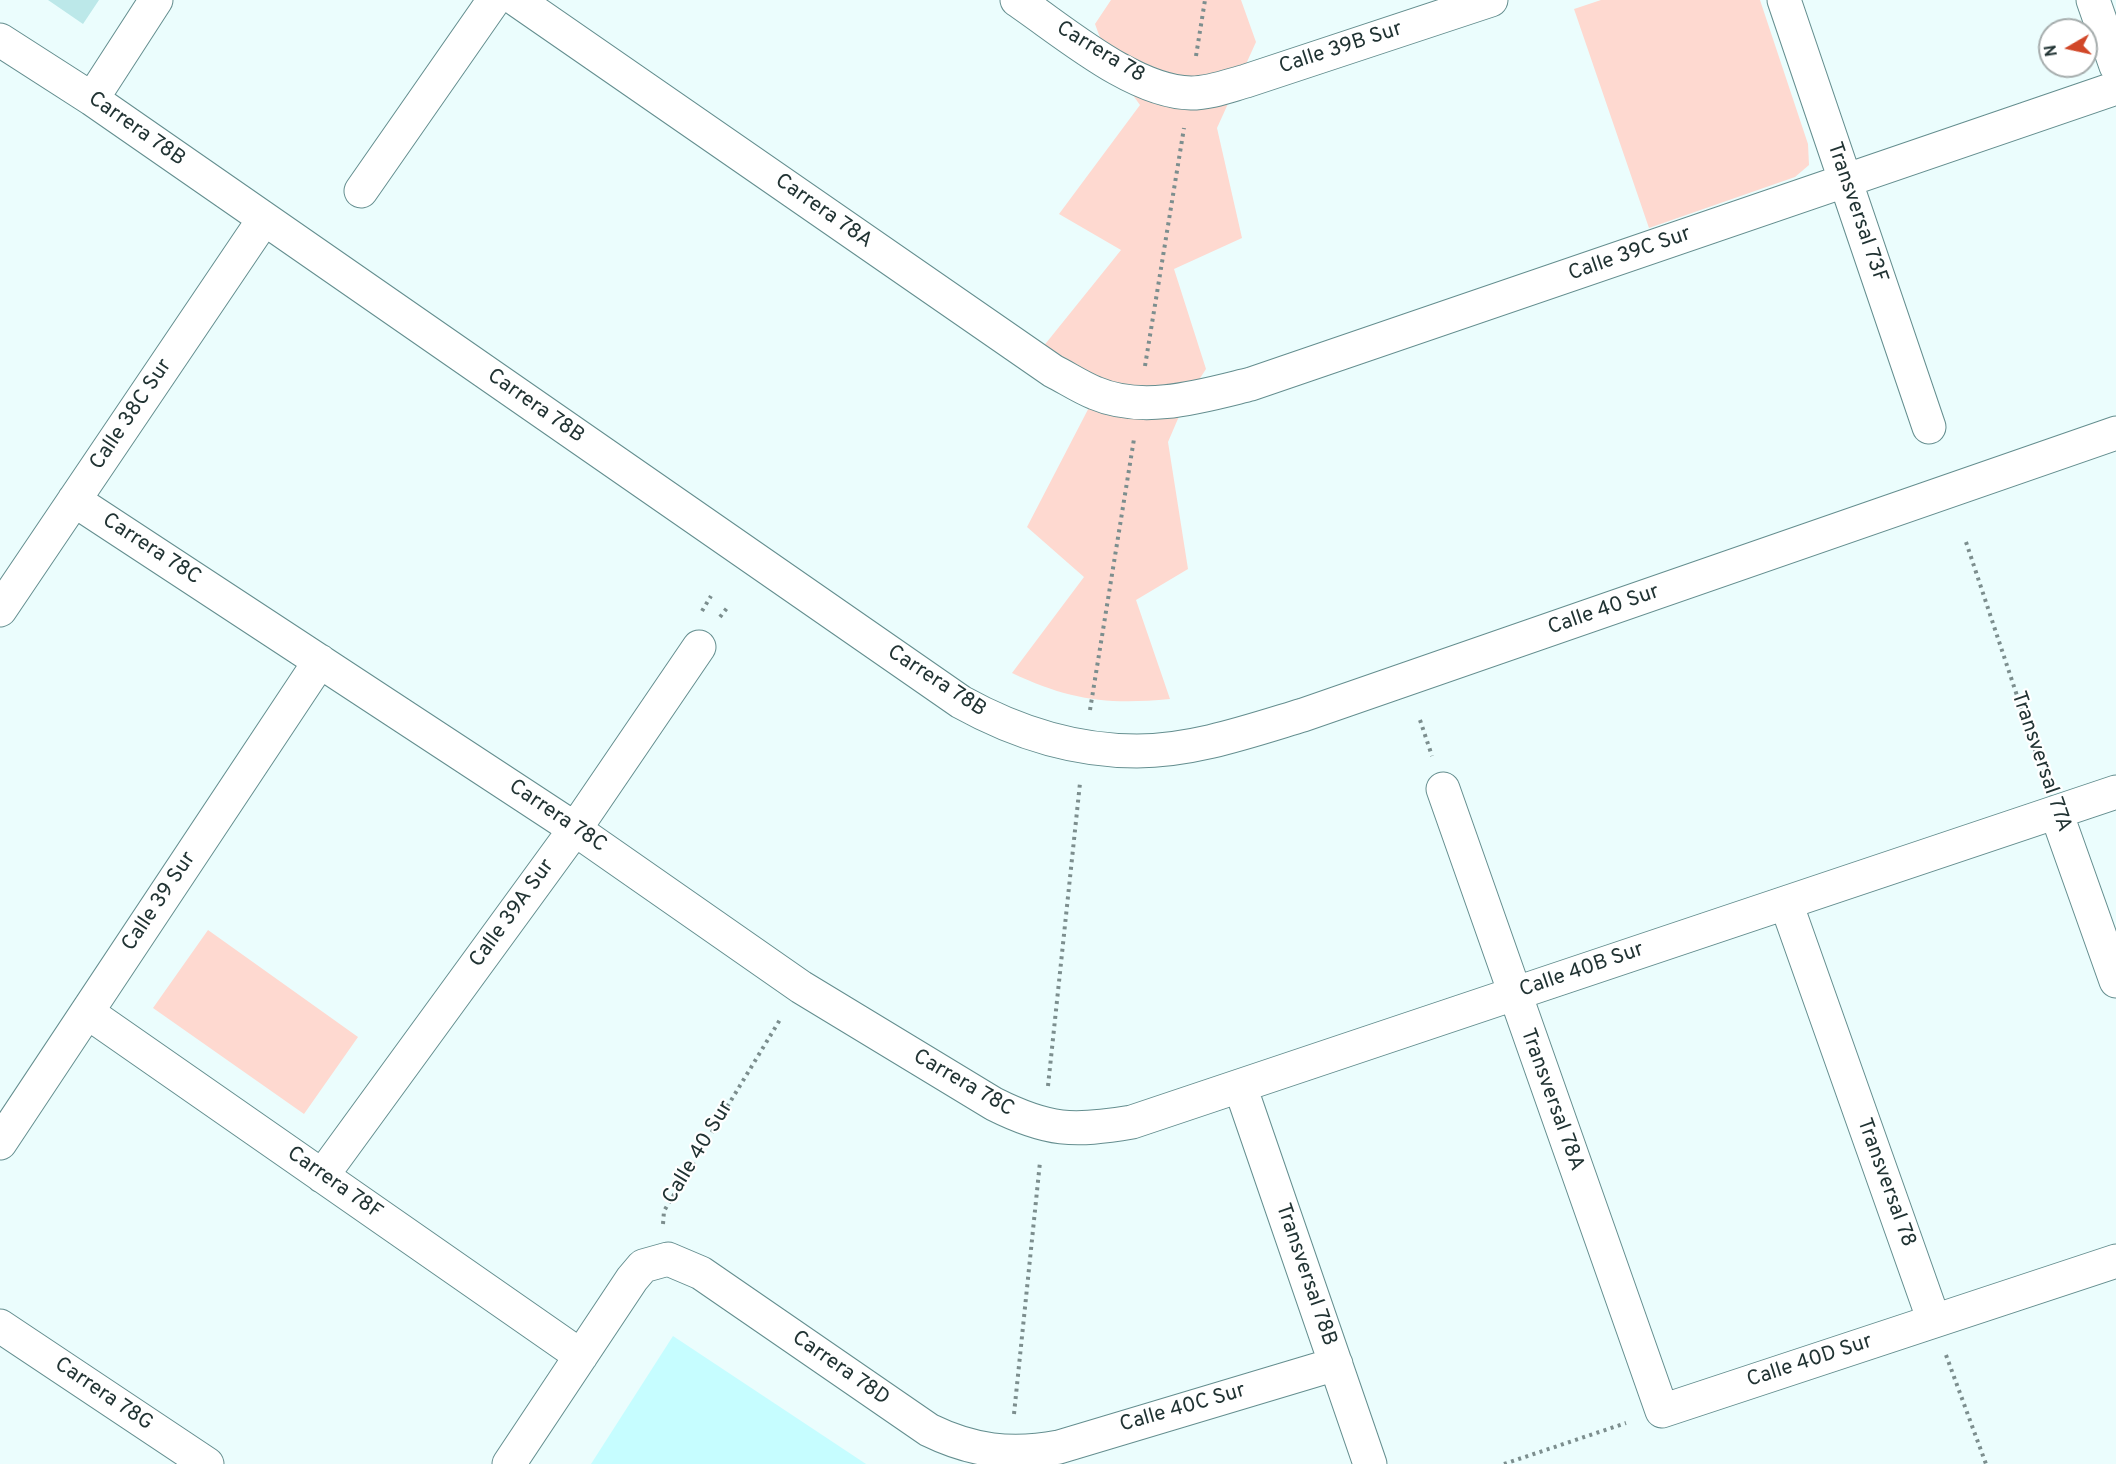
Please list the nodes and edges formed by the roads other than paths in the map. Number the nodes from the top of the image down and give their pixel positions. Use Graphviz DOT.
graph roads {
  1 [pos="156,0"];
  2 [pos="494,0"];
  3 [pos="517,0"];
  4 [pos="1017,0"];
  5 [pos="1491,0"];
  6 [pos="1784,0"];
  7 [pos="2093,0"];
  8 [pos="4,52"];
  9 [pos="2116,66"];
  10 [pos="2116,88"];
  11 [pos="1190,93"];
  12 [pos="92,99"];
  13 [pos="1845,181"];
  14 [pos="361,191"];
  15 [pos="264,219"];
  16 [pos="1140,402"];
  17 [pos="1929,427"];
  18 [pos="2116,433"];
  19 [pos="74,500"];
  20 [pos="0,610"];
  21 [pos="699,647"];
  22 [pos="320,661"];
  23 [pos="1083,746"];
  24 [pos="1443,789"];
  25 [pos="2116,792"];
  26 [pos="2056,812"];
  27 [pos="575,829"];
  28 [pos="1786,903"];
  29 [pos="2116,981"];
  30 [pos="1514,994"];
  31 [pos="87,1012"];
  32 [pos="1240,1086"];
  33 [pos="1044,1125"];
  34 [pos="0,1143"];
  35 [pos="322,1176"];
  36 [pos="2116,1261"];
  37 [pos="1934,1321"];
  38 [pos="0,1326"];
  39 [pos="581,1356"];
  40 [pos="1336,1364"];
  41 [pos="1662,1411"];
  42 [pos="1030,1453"];
  43 [pos="207,1464"];
  44 [pos="509,1464"];
  45 [pos="1370,1464"];
  1 -- 12 [label="street"];
  2 -- 14 [label="street"];
  3 -- 16 [label="street, Carrera 78A"];
  4 -- 11 [label="street, Carrera 78"];
  5 -- 11 [label="street, Calle 39B Sur"];
  6 -- 13 [label="street, Transversal 73F"];
  7 -- 9 [label="street"];
  8 -- 12 [label="street, Carrera 78B"];
  10 -- 13 [label="street, Calle 39C Sur"];
  12 -- 15 [label="street, Carrera 78B"];
  13 -- 16 [label="street, Calle 39C Sur"];
  13 -- 17 [label="street, Transversal 73F"];
  15 -- 19 [label="street, Calle 38C Sur"];
  15 -- 23 [label="street, Carrera 78B"];
  18 -- 23 [label="street, Calle 40 Sur"];
  19 -- 20 [label="street, Calle 38C Sur"];
  19 -- 22 [label="street, Carrera 78C"];
  21 -- 27 [label="street, Calle 39A Sur"];
  22 -- 27 [label="street, Carrera 78C"];
  22 -- 31 [label="street, Calle 39 Sur"];
  24 -- 30 [label="street, Transversal 78A"];
  25 -- 26 [label="street, Calle 40B Sur"];
  26 -- 28 [label="street, Calle 40B Sur"];
  26 -- 29 [label="street, Transversal 77A"];
  27 -- 33 [label="street, Carrera 78C"];
  27 -- 35 [label="street, Calle 39A Sur"];
  28 -- 30 [label="street, Calle 40B Sur"];
  28 -- 37 [label="street, Transversal 78"];
  30 -- 32 [label="street, Calle 40B Sur"];
  30 -- 41 [label="street, Transversal 78A"];
  31 -- 34 [label="street, Calle 39 Sur"];
  31 -- 35 [label="street, Carrera 78F"];
  32 -- 33 [label="street, Calle 40B Sur"];
  32 -- 40 [label="street, Transversal 78B"];
  35 -- 39 [label="street, Carrera 78F"];
  36 -- 37 [label="street, Calle 40D Sur"];
  37 -- 41 [label="street, Calle 40D Sur"];
  38 -- 43 [label="street, Carrera 78G"];
  39 -- 42 [label="street, Carrera 78D"];
  39 -- 44 [label="street"];
  40 -- 42 [label="street, Calle 40C Sur"];
  40 -- 45 [label="street, Transversal 78B"];
}
